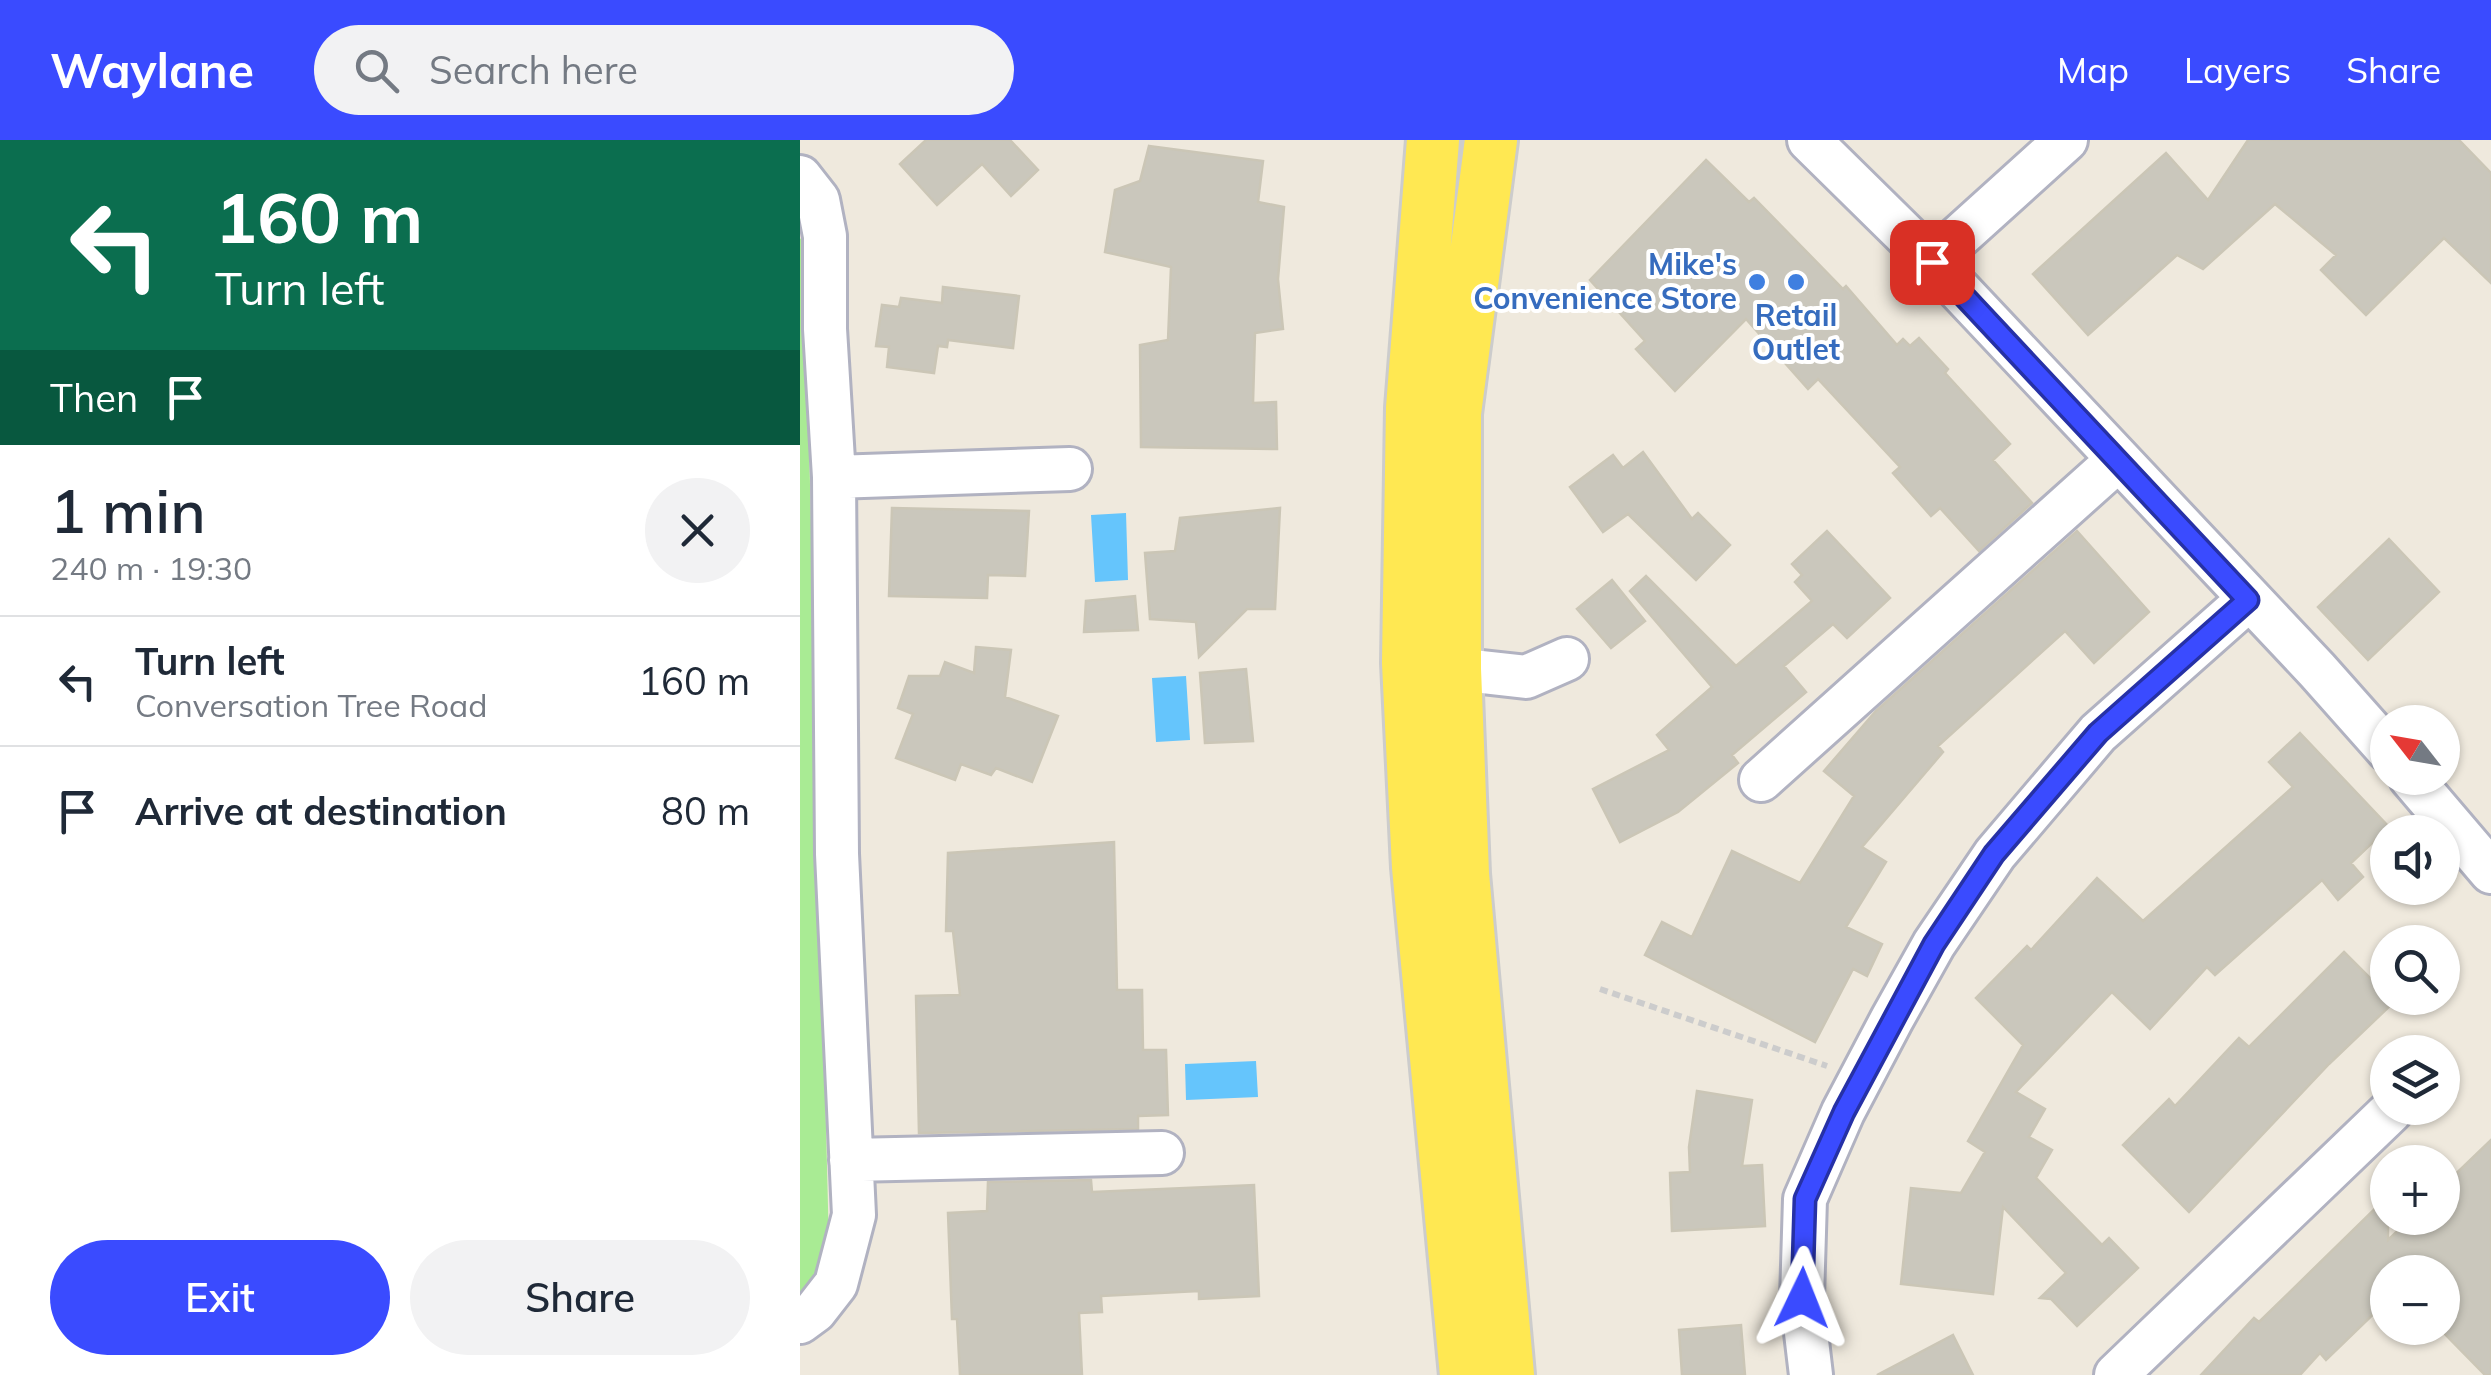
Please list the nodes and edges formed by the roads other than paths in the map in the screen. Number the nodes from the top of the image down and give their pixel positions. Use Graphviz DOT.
graph roads {
  1 [pos="808,140"];
  2 [pos="1433,140"];
  3 [pos="1491,140"];
  4 [pos="1808,140"];
  5 [pos="2066,140"];
  6 [pos="800,162"];
  7 [pos="800,176"];
  8 [pos="1932,262"];
  9 [pos="2118,460"];
  10 [pos="1070,468"];
  11 [pos="834,477"];
  12 [pos="2248,600"];
  13 [pos="1567,659"];
  14 [pos="1455,669"];
  15 [pos="2370,730"];
  16 [pos="1761,780"];
  17 [pos="2425,795"];
  18 [pos="2491,872"];
  19 [pos="2375,1125"];
  20 [pos="1162,1153"];
  21 [pos="851,1160"];
  22 [pos="800,1322"];
  23 [pos="1466,1375"];
  24 [pos="1508,1375"];
  25 [pos="1811,1375"];
  26 [pos="2116,1375"];
  1 -- 6 [label="street"];
  2 -- 23 [label="main road"];
  3 -- 14 [label="main road"];
  4 -- 8 [label="street"];
  5 -- 8 [label="street"];
  7 -- 11 [label="street"];
  8 -- 9 [label="street"];
  9 -- 12 [label="street"];
  9 -- 16 [label="street"];
  10 -- 11 [label="street"];
  11 -- 21 [label="street"];
  12 -- 15 [label="street"];
  12 -- 25 [label="street"];
  13 -- 14 [label="street"];
  14 -- 24 [label="main road"];
  17 -- 18 [label="street"];
  19 -- 26 [label="street"];
  20 -- 21 [label="street"];
  21 -- 22 [label="street"];
}
